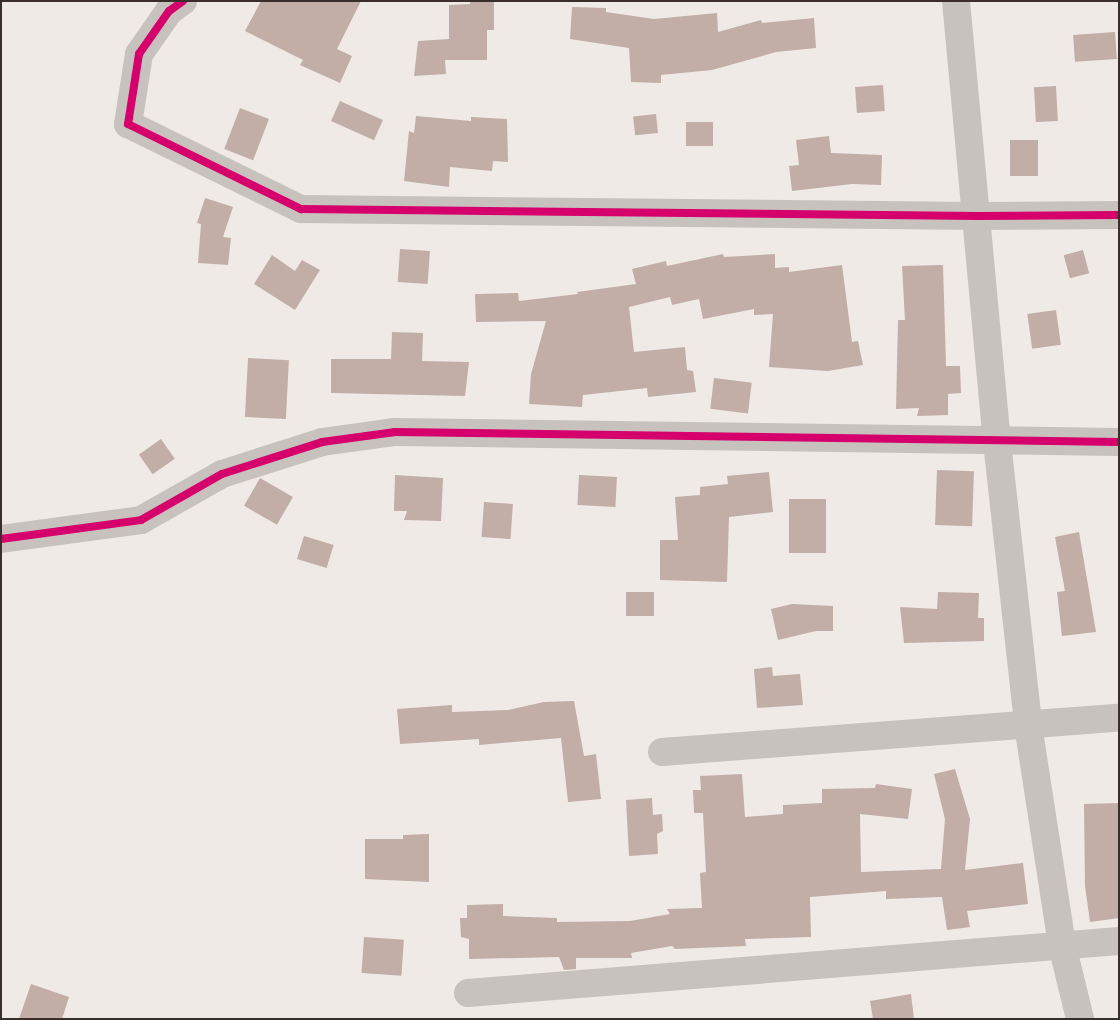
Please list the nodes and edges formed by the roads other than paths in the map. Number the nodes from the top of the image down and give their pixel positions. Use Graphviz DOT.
graph roads {
  1 [pos="183,1"];
  2 [pos="956,1"];
  3 [pos="1119,215"];
  4 [pos="978,216"];
  5 [pos="997,442"];
  6 [pos="1119,442"];
  7 [pos="1,539"];
  8 [pos="1119,718"];
  9 [pos="1028,725"];
  10 [pos="662,752"];
  11 [pos="1119,941"];
  12 [pos="1062,945"];
  13 [pos="468,993"];
  14 [pos="1080,1019"];
  1 -- 4 [label="street"];
  2 -- 4 [label="street"];
  3 -- 4 [label="street"];
  4 -- 5 [label="street"];
  5 -- 6 [label="street"];
  5 -- 7 [label="street"];
  5 -- 9 [label="street"];
  8 -- 9 [label="street"];
  9 -- 10 [label="street"];
  9 -- 12 [label="street"];
  11 -- 12 [label="street"];
  12 -- 13 [label="street"];
  12 -- 14 [label="street"];
}
